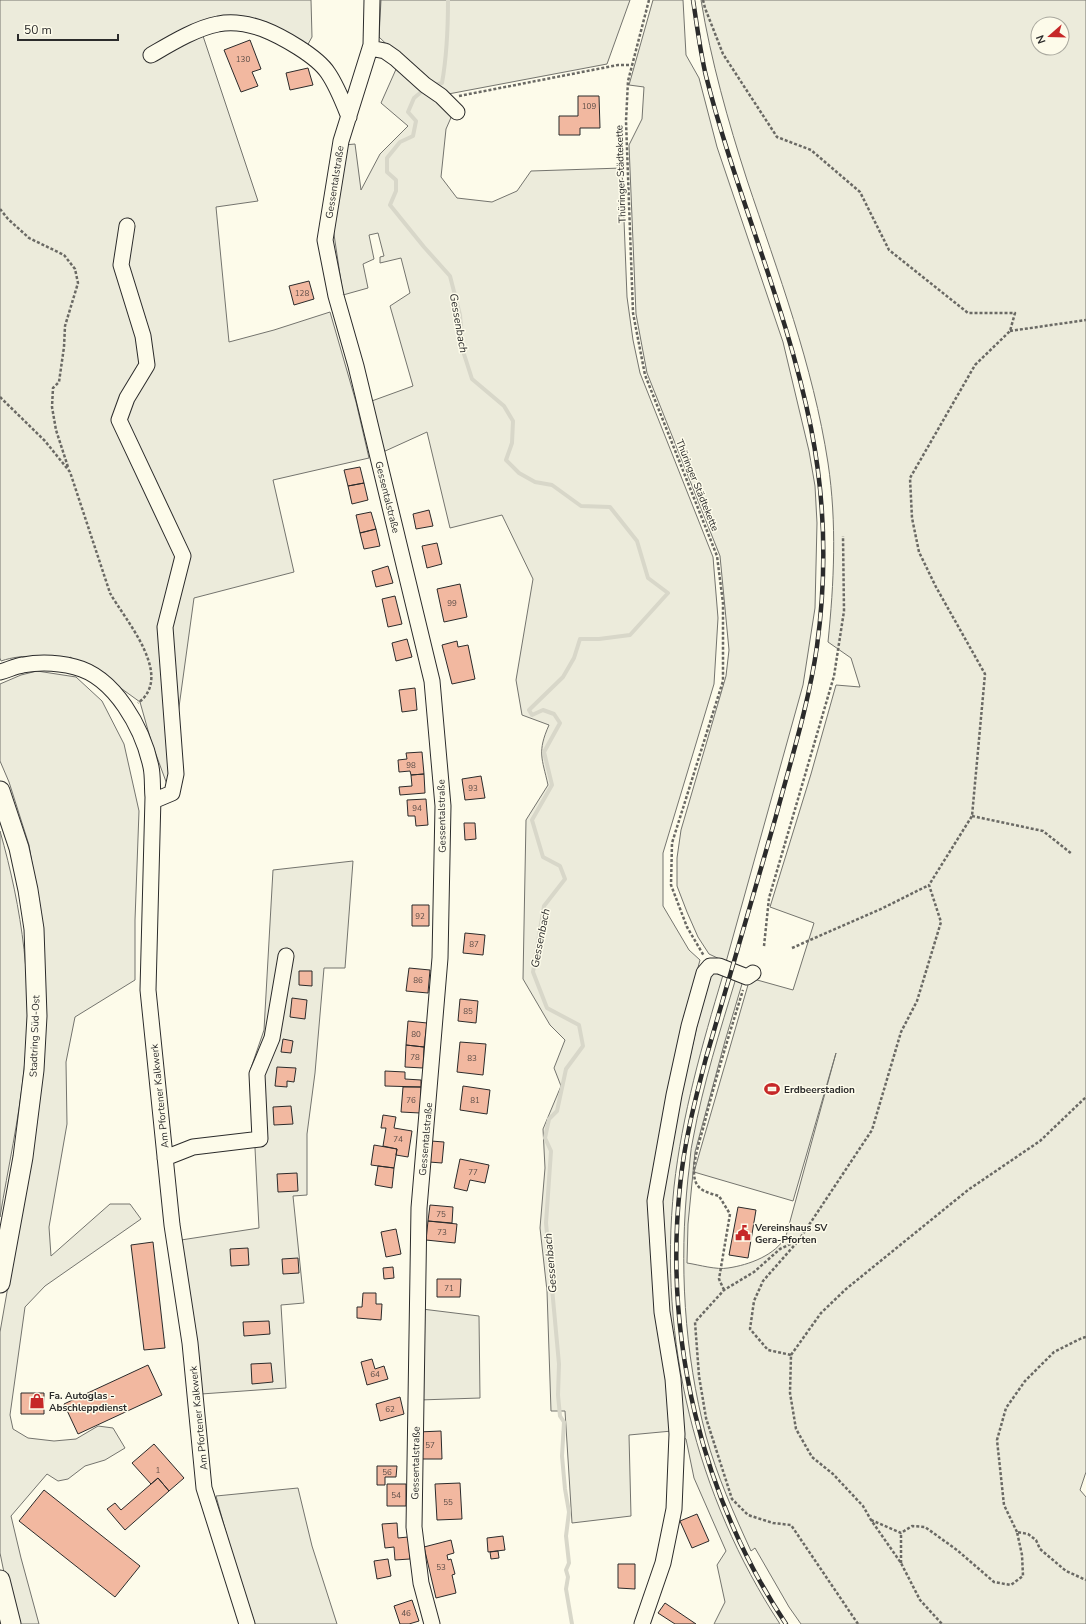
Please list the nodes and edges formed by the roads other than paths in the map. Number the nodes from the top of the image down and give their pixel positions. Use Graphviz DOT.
graph roads {
  1 [pos="372,0"];
  2 [pos="370,48"];
  3 [pos="151,55"];
  4 [pos="457,112"];
  5 [pos="349,117"];
  6 [pos="127,226"];
  7 [pos="0,672"];
  8 [pos="0,791"];
  9 [pos="153,801"];
  10 [pos="286,956"];
  11 [pos="750,975"];
  12 [pos="165,1158"];
  13 [pos="0,1283"];
  14 [pos="0,1580"];
  15 [pos="11,1624"];
  16 [pos="247,1624"];
  17 [pos="432,1624"];
  18 [pos="642,1624"];
  1 -- 2 [label="street, Gessentalstraße"];
  2 -- 4 [label="street"];
  2 -- 5 [label="street, Gessentalstraße"];
  3 -- 5 [label="street"];
  5 -- 17 [label="street, Gessentalstraße"];
  6 -- 9 [label="street"];
  7 -- 9 [label="street, Am Pfortener Kalkwerk"];
  8 -- 13 [label="main road, Stadtring Süd-Ost"];
  9 -- 12 [label="street, Am Pfortener Kalkwerk"];
  10 -- 12 [label="street"];
  11 -- 18 [label="street"];
  12 -- 16 [label="street, Am Pfortener Kalkwerk"];
  14 -- 15 [label="main road"];
}
